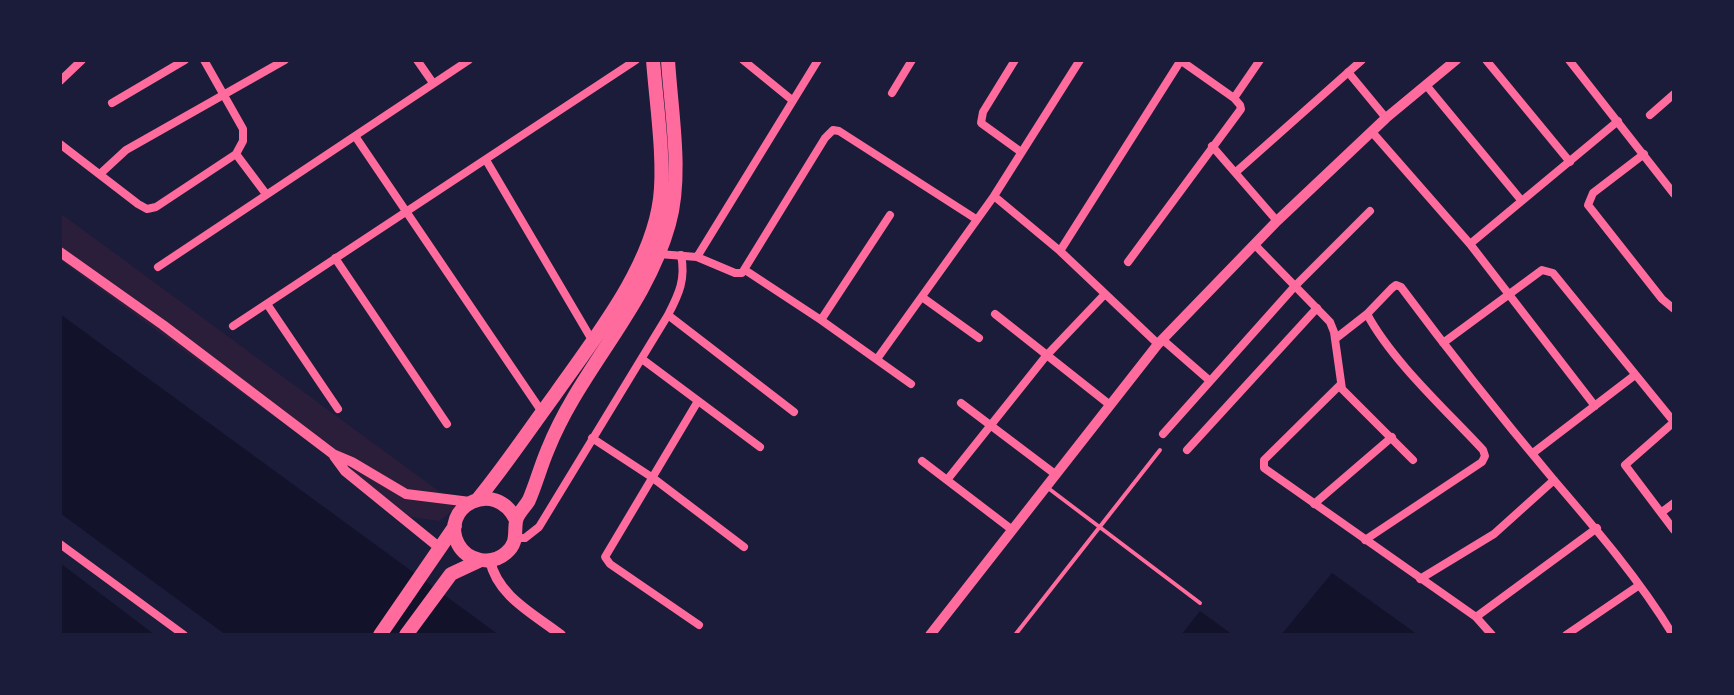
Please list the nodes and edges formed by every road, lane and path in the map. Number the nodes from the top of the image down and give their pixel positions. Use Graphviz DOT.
graph roads {
  1 [pos="82,60"];
  2 [pos="185,60"];
  3 [pos="204,60"];
  4 [pos="285,60"];
  5 [pos="417,60"];
  6 [pos="469,60"];
  7 [pos="636,60"];
  8 [pos="653,60"];
  9 [pos="668,60"];
  10 [pos="743,60"];
  11 [pos="818,60"];
  12 [pos="912,60"];
  13 [pos="1015,60"];
  14 [pos="1080,60"];
  15 [pos="1181,60"];
  16 [pos="1260,60"];
  17 [pos="1362,60"];
  18 [pos="1456,60"];
  19 [pos="1486,60"];
  20 [pos="1569,60"];
  21 [pos="1348,72"];
  22 [pos="61,79"];
  23 [pos="433,83"];
  24 [pos="1426,85"];
  25 [pos="892,93"];
  26 [pos="1674,94"];
  27 [pos="224,95"];
  28 [pos="1234,98"];
  29 [pos="792,100"];
  30 [pos="112,103"];
  31 [pos="1650,115"];
  32 [pos="1386,118"];
  33 [pos="1618,121"];
  34 [pos="1372,132"];
  35 [pos="355,136"];
  36 [pos="60,144"];
  37 [pos="1212,146"];
  38 [pos="1021,152"];
  39 [pos="236,154"];
  40 [pos="1644,154"];
  41 [pos="486,160"];
  42 [pos="1570,162"];
  43 [pos="1236,172"];
  44 [pos="100,174"];
  45 [pos="266,194"];
  46 [pos="1674,194"];
  47 [pos="994,196"];
  48 [pos="1521,200"];
  49 [pos="406,211"];
  50 [pos="1370,211"];
  51 [pos="890,215"];
  52 [pos="976,219"];
  53 [pos="1277,221"];
  54 [pos="1470,244"];
  55 [pos="1255,245"];
  56 [pos="1060,251"];
  57 [pos="60,252"];
  58 [pos="659,254"];
  59 [pos="681,255"];
  60 [pos="697,257"];
  61 [pos="335,258"];
  62 [pos="1128,262"];
  63 [pos="158,267"];
  64 [pos="745,270"];
  65 [pos="1295,286"];
  66 [pos="1104,295"];
  67 [pos="1507,295"];
  68 [pos="922,297"];
  69 [pos="267,304"];
  70 [pos="1317,308"];
  71 [pos="1674,309"];
  72 [pos="995,314"];
  73 [pos="1367,314"];
  74 [pos="668,315"];
  75 [pos="821,320"];
  76 [pos="233,326"];
  77 [pos="979,338"];
  78 [pos="1335,339"];
  79 [pos="592,340"];
  80 [pos="1160,342"];
  81 [pos="1443,343"];
  82 [pos="1046,356"];
  83 [pos="642,359"];
  84 [pos="877,359"];
  85 [pos="1635,375"];
  86 [pos="1210,381"];
  87 [pos="911,384"];
  88 [pos="1340,385"];
  89 [pos="698,401"];
  90 [pos="961,403"];
  91 [pos="1110,405"];
  92 [pos="1595,406"];
  93 [pos="338,409"];
  94 [pos="542,412"];
  95 [pos="794,412"];
  96 [pos="447,424"];
  97 [pos="990,427"];
  98 [pos="1163,434"];
  99 [pos="1392,437"];
  100 [pos="592,438"];
  101 [pos="760,447"];
  102 [pos="1160,450"];
  103 [pos="1187,450"];
  104 [pos="1533,453"];
  105 [pos="333,454"];
  106 [pos="1413,460"];
  107 [pos="922,461"];
  108 [pos="1055,474"];
  109 [pos="653,478"];
  110 [pos="947,480"];
  111 [pos="1554,480"];
  112 [pos="1046,486"];
  113 [pos="474,500"];
  114 [pos="1674,503"];
  115 [pos="1314,504"];
  116 [pos="1662,512"];
  117 [pos="516,520"];
  118 [pos="455,526"];
  119 [pos="1100,527"];
  120 [pos="1597,528"];
  121 [pos="1011,529"];
  122 [pos="1674,530"];
  123 [pos="516,538"];
  124 [pos="1365,540"];
  125 [pos="60,544"];
  126 [pos="744,547"];
  127 [pos="437,555"];
  128 [pos="485,560"];
  129 [pos="1420,579"];
  130 [pos="1638,586"];
  131 [pos="1200,603"];
  132 [pos="1476,617"];
  133 [pos="699,625"];
  134 [pos="1668,633"];
  135 [pos="184,635"];
  136 [pos="380,635"];
  137 [pos="406,635"];
  138 [pos="561,635"];
  139 [pos="930,635"];
  140 [pos="1015,635"];
  141 [pos="1492,635"];
  142 [pos="1566,635"];
  1 -- 22 [label="street"];
  2 -- 30 [label="street"];
  3 -- 27 [label="street"];
  4 -- 27 [label="street"];
  5 -- 23 [label="street"];
  6 -- 23 [label="street"];
  7 -- 41 [label="street"];
  8 -- 79 [label="highway"];
  9 -- 58 [label="highway"];
  10 -- 29 [label="street"];
  11 -- 29 [label="street"];
  12 -- 25 [label="street"];
  13 -- 38 [label="street"];
  14 -- 38 [label="street"];
  15 -- 28 [label="street"];
  15 -- 56 [label="street"];
  16 -- 28 [label="street"];
  17 -- 21 [label="street"];
  18 -- 24 [label="street"];
  19 -- 42 [label="street"];
  20 -- 33 [label="street"];
  21 -- 32 [label="street"];
  21 -- 43 [label="street"];
  23 -- 35 [label="street"];
  24 -- 32 [label="street"];
  24 -- 48 [label="street"];
  26 -- 31 [label="street"];
  27 -- 39 [label="street"];
  27 -- 44 [label="street"];
  28 -- 37 [label="street"];
  29 -- 60 [label="street"];
  32 -- 34 [label="street"];
  33 -- 40 [label="street"];
  33 -- 42 [label="street"];
  34 -- 53 [label="street"];
  34 -- 54 [label="street"];
  35 -- 45 [label="street"];
  35 -- 49 [label="street"];
  36 -- 44 [label="street"];
  37 -- 43 [label="street"];
  37 -- 62 [label="street"];
  38 -- 47 [label="street"];
  39 -- 44 [label="street"];
  39 -- 45 [label="street"];
  40 -- 46 [label="street"];
  40 -- 71 [label="street"];
  41 -- 49 [label="street"];
  41 -- 79 [label="street"];
  42 -- 48 [label="street"];
  43 -- 53 [label="street"];
  45 -- 63 [label="street"];
  47 -- 52 [label="street"];
  47 -- 56 [label="street"];
  48 -- 54 [label="street"];
  49 -- 61 [label="street"];
  49 -- 94 [label="street"];
  50 -- 65 [label="street"];
  51 -- 75 [label="street"];
  52 -- 64 [label="street"];
  52 -- 68 [label="street"];
  53 -- 55 [label="street"];
  54 -- 67 [label="street"];
  55 -- 65 [label="street"];
  55 -- 80 [label="street"];
  56 -- 66 [label="street"];
  57 -- 105 [label="street"];
  58 -- 59 [label="street"];
  58 -- 117 [label="highway"];
  59 -- 60 [label="street"];
  59 -- 74 [label="street"];
  60 -- 64 [label="street"];
  61 -- 69 [label="street"];
  61 -- 96 [label="street"];
  64 -- 75 [label="street"];
  65 -- 70 [label="street"];
  65 -- 86 [label="street"];
  66 -- 80 [label="street"];
  66 -- 82 [label="street"];
  67 -- 81 [label="street"];
  67 -- 85 [label="street"];
  67 -- 92 [label="street"];
  68 -- 77 [label="street"];
  68 -- 84 [label="street"];
  69 -- 76 [label="street"];
  69 -- 93 [label="street"];
  70 -- 78 [label="street"];
  70 -- 103 [label="street"];
  72 -- 82 [label="street"];
  73 -- 78 [label="street"];
  73 -- 81 [label="street"];
  73 -- 124 [label="street"];
  74 -- 83 [label="street"];
  74 -- 95 [label="street"];
  75 -- 84 [label="street"];
  78 -- 88 [label="street"];
  79 -- 94 [label="highway"];
  80 -- 86 [label="street"];
  80 -- 91 [label="street"];
  81 -- 104 [label="street"];
  82 -- 91 [label="street"];
  82 -- 97 [label="street"];
  83 -- 89 [label="street"];
  83 -- 100 [label="street"];
  84 -- 87 [label="street"];
  85 -- 92 [label="street"];
  85 -- 116 [label="street"];
  86 -- 98 [label="street"];
  88 -- 99 [label="street"];
  88 -- 115 [label="street"];
  89 -- 101 [label="street"];
  89 -- 109 [label="street"];
  90 -- 97 [label="street"];
  91 -- 108 [label="street"];
  92 -- 104 [label="street"];
  94 -- 113 [label="highway"];
  97 -- 108 [label="street"];
  97 -- 110 [label="street"];
  99 -- 106 [label="street"];
  99 -- 115 [label="street"];
  100 -- 109 [label="street"];
  100 -- 123 [label="street"];
  102 -- 119 [label="lane"];
  104 -- 111 [label="street"];
  105 -- 113 [label="street"];
  105 -- 127 [label="street"];
  107 -- 110 [label="street"];
  108 -- 112 [label="street"];
  109 -- 126 [label="street"];
  109 -- 133 [label="street"];
  110 -- 121 [label="street"];
  111 -- 120 [label="street"];
  111 -- 129 [label="street"];
  112 -- 119 [label="lane"];
  112 -- 121 [label="street"];
  113 -- 117 [label="highway"];
  113 -- 118 [label="highway"];
  114 -- 116 [label="street"];
  115 -- 124 [label="street"];
  116 -- 122 [label="street"];
  117 -- 123 [label="highway"];
  118 -- 127 [label="highway"];
  118 -- 128 [label="highway"];
  119 -- 131 [label="lane"];
  119 -- 140 [label="lane"];
  120 -- 130 [label="street"];
  120 -- 132 [label="street"];
  121 -- 139 [label="street"];
  123 -- 128 [label="highway"];
  124 -- 129 [label="street"];
  125 -- 135 [label="street"];
  127 -- 136 [label="highway"];
  128 -- 137 [label="highway"];
  128 -- 138 [label="street"];
  129 -- 132 [label="street"];
  130 -- 134 [label="street"];
  130 -- 142 [label="street"];
  132 -- 141 [label="street"];
}
